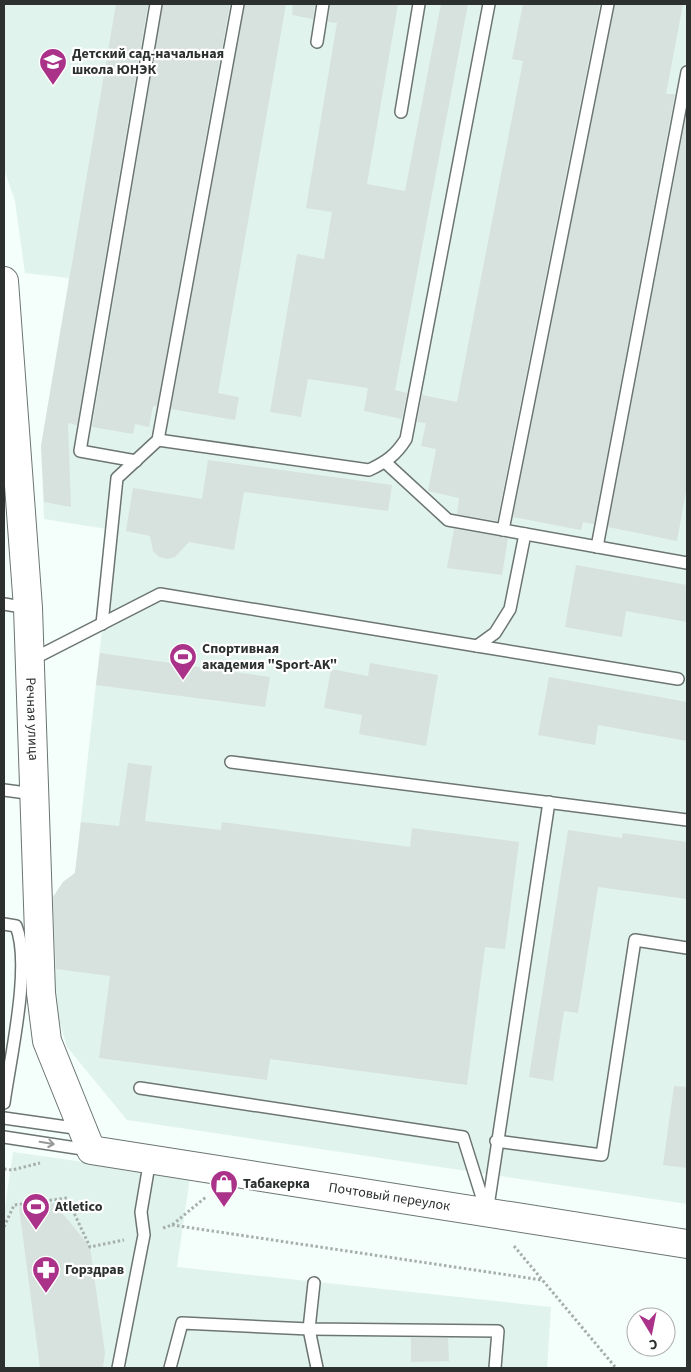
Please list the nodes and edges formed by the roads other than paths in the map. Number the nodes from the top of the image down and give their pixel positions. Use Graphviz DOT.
graph roads {
  1 [pos="156,4"];
  2 [pos="238,4"];
  3 [pos="324,4"];
  4 [pos="419,4"];
  5 [pos="489,4"];
  6 [pos="608,4"];
  7 [pos="317,42"];
  8 [pos="687,72"];
  9 [pos="400,112"];
  10 [pos="4,280"];
  11 [pos="158,440"];
  12 [pos="136,461"];
  13 [pos="385,462"];
  14 [pos="504,530"];
  15 [pos="525,534"];
  16 [pos="597,547"];
  17 [pos="687,563"];
  18 [pos="16,606"];
  19 [pos="102,624"];
  20 [pos="476,646"];
  21 [pos="29,661"];
  22 [pos="678,678"];
  23 [pos="231,762"];
  24 [pos="4,790"];
  25 [pos="34,794"];
  26 [pos="549,802"];
  27 [pos="687,820"];
  28 [pos="4,924"];
  29 [pos="687,948"];
  30 [pos="5,1084"];
  31 [pos="140,1088"];
  32 [pos="4,1103"];
  33 [pos="4,1118"];
  34 [pos="4,1137"];
  35 [pos="87,1140"];
  36 [pos="496,1140"];
  37 [pos="150,1159"];
  38 [pos="487,1213"];
  39 [pos="687,1244"];
  40 [pos="314,1283"];
  41 [pos="309,1329"];
  42 [pos="118,1368"];
  43 [pos="170,1368"];
  44 [pos="317,1368"];
  45 [pos="495,1368"];
  1 -- 12 [label="lane"];
  2 -- 11 [label="lane"];
  3 -- 7 [label="lane"];
  4 -- 9 [label="lane"];
  5 -- 13 [label="lane"];
  6 -- 14 [label="lane"];
  8 -- 16 [label="lane"];
  10 -- 18 [label="street, Речная улица"];
  11 -- 12 [label="lane"];
  11 -- 13 [label="lane"];
  12 -- 19 [label="lane"];
  13 -- 14 [label="lane"];
  14 -- 15 [label="lane"];
  15 -- 16 [label="lane"];
  15 -- 20 [label="lane"];
  16 -- 17 [label="lane"];
  18 -- 21 [label="street, Речная улица"];
  19 -- 20 [label="lane"];
  19 -- 21 [label="lane"];
  20 -- 22 [label="lane"];
  21 -- 25 [label="street, Речная улица"];
  23 -- 26 [label="lane"];
  24 -- 25 [label="lane"];
  25 -- 35 [label="street, Речная улица"];
  26 -- 27 [label="lane"];
  26 -- 36 [label="lane"];
  28 -- 30 [label="lane"];
  29 -- 36 [label="lane"];
  30 -- 32 [label="lane"];
  31 -- 38 [label="lane"];
  33 -- 35 [label="lane"];
  34 -- 35 [label="lane, one-way"];
  35 -- 37 [label="street, Почтовый переулок"];
  36 -- 38 [label="lane"];
  37 -- 38 [label="street, Почтовый переулок"];
  37 -- 42 [label="lane"];
  38 -- 39 [label="street, Почтовый переулок"];
  40 -- 41 [label="lane"];
  41 -- 43 [label="lane"];
  41 -- 44 [label="lane"];
  41 -- 45 [label="lane"];
}
